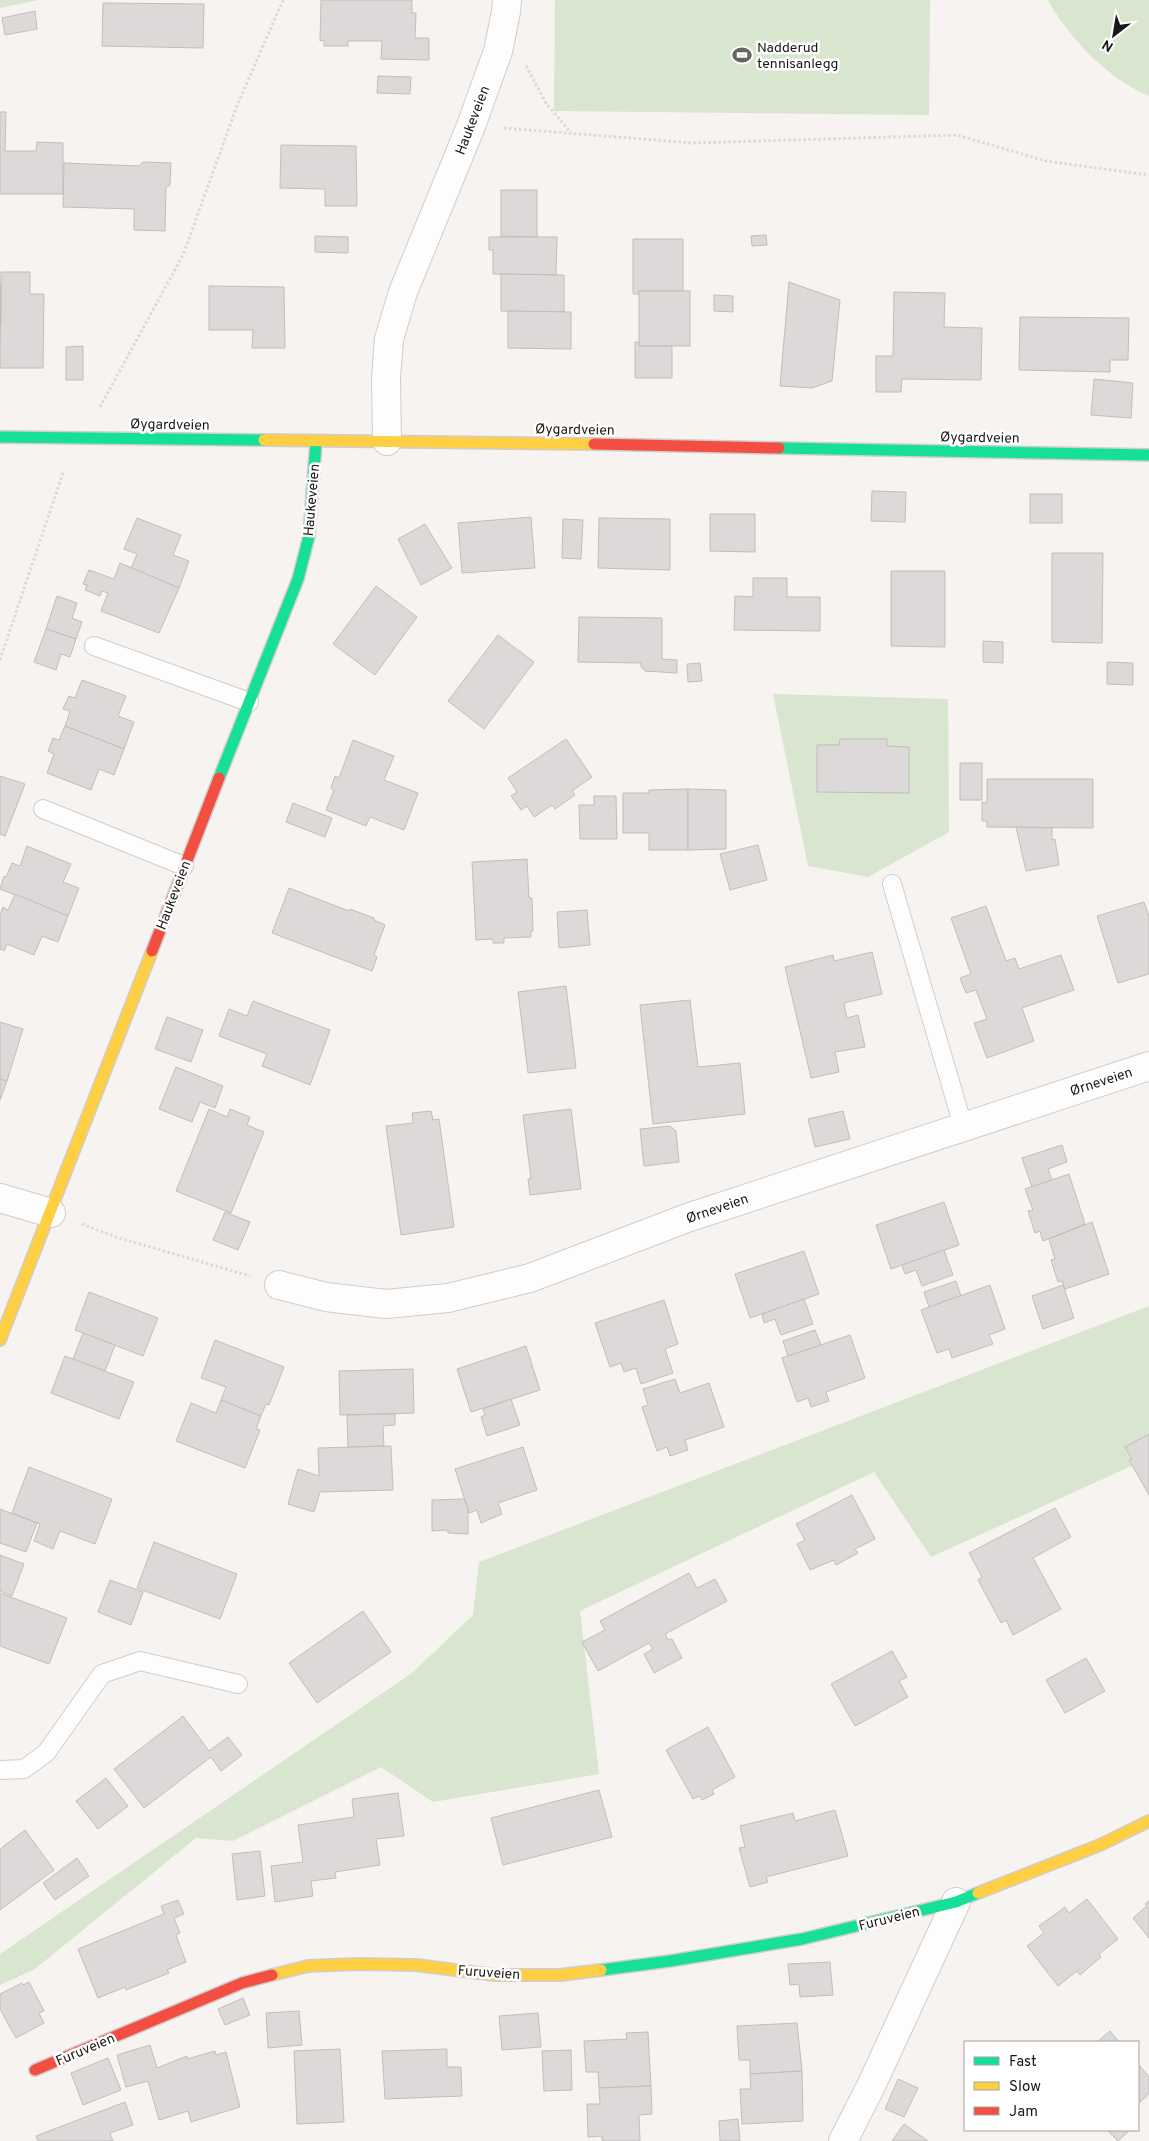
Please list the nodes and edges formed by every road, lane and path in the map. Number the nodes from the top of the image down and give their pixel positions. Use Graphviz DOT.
graph roads {
  1 [pos="283,0"];
  2 [pos="507,0"];
  3 [pos="503,29"];
  4 [pos="471,126"];
  5 [pos="572,134"];
  6 [pos="1149,175"];
  7 [pos="0,437"];
  8 [pos="75,438"];
  9 [pos="387,441"];
  10 [pos="316,442"];
  11 [pos="1149,455"];
  12 [pos="94,646"];
  13 [pos="0,660"];
  14 [pos="249,702"];
  15 [pos="43,809"];
  16 [pos="184,866"];
  17 [pos="892,884"];
  18 [pos="1149,1066"];
  19 [pos="963,1126"];
  20 [pos="0,1198"];
  21 [pos="51,1213"];
  22 [pos="279,1285"];
  23 [pos="0,1340"];
  24 [pos="238,1684"];
  25 [pos="0,1770"];
  26 [pos="1149,1821"];
  27 [pos="956,1902"];
  28 [pos="35,2070"];
  29 [pos="843,2141"];
  1 -- 8 [label="path"];
  2 -- 3 [label="street, Haukeveien"];
  3 -- 4 [label="street, Haukeveien"];
  3 -- 5 [label="path"];
  4 -- 5 [label="path"];
  4 -- 9 [label="street, Haukeveien"];
  5 -- 6 [label="path"];
  7 -- 8 [label="street, Øygardveien"];
  8 -- 10 [label="street, Øygardveien"];
  8 -- 13 [label="path"];
  9 -- 10 [label="street, Øygardveien"];
  9 -- 11 [label="street, Øygardveien"];
  10 -- 14 [label="street, Haukeveien"];
  12 -- 14 [label="lane"];
  14 -- 16 [label="street, Haukeveien"];
  15 -- 16 [label="lane"];
  16 -- 21 [label="street, Haukeveien"];
  17 -- 19 [label="lane"];
  18 -- 19 [label="street, Ørneveien"];
  19 -- 22 [label="street, Ørneveien"];
  20 -- 21 [label="street"];
  21 -- 22 [label="path"];
  21 -- 23 [label="street, Haukeveien"];
  24 -- 25 [label="lane"];
  26 -- 27 [label="street, Furuveien"];
  27 -- 28 [label="street, Furuveien"];
  27 -- 29 [label="street"];
}
